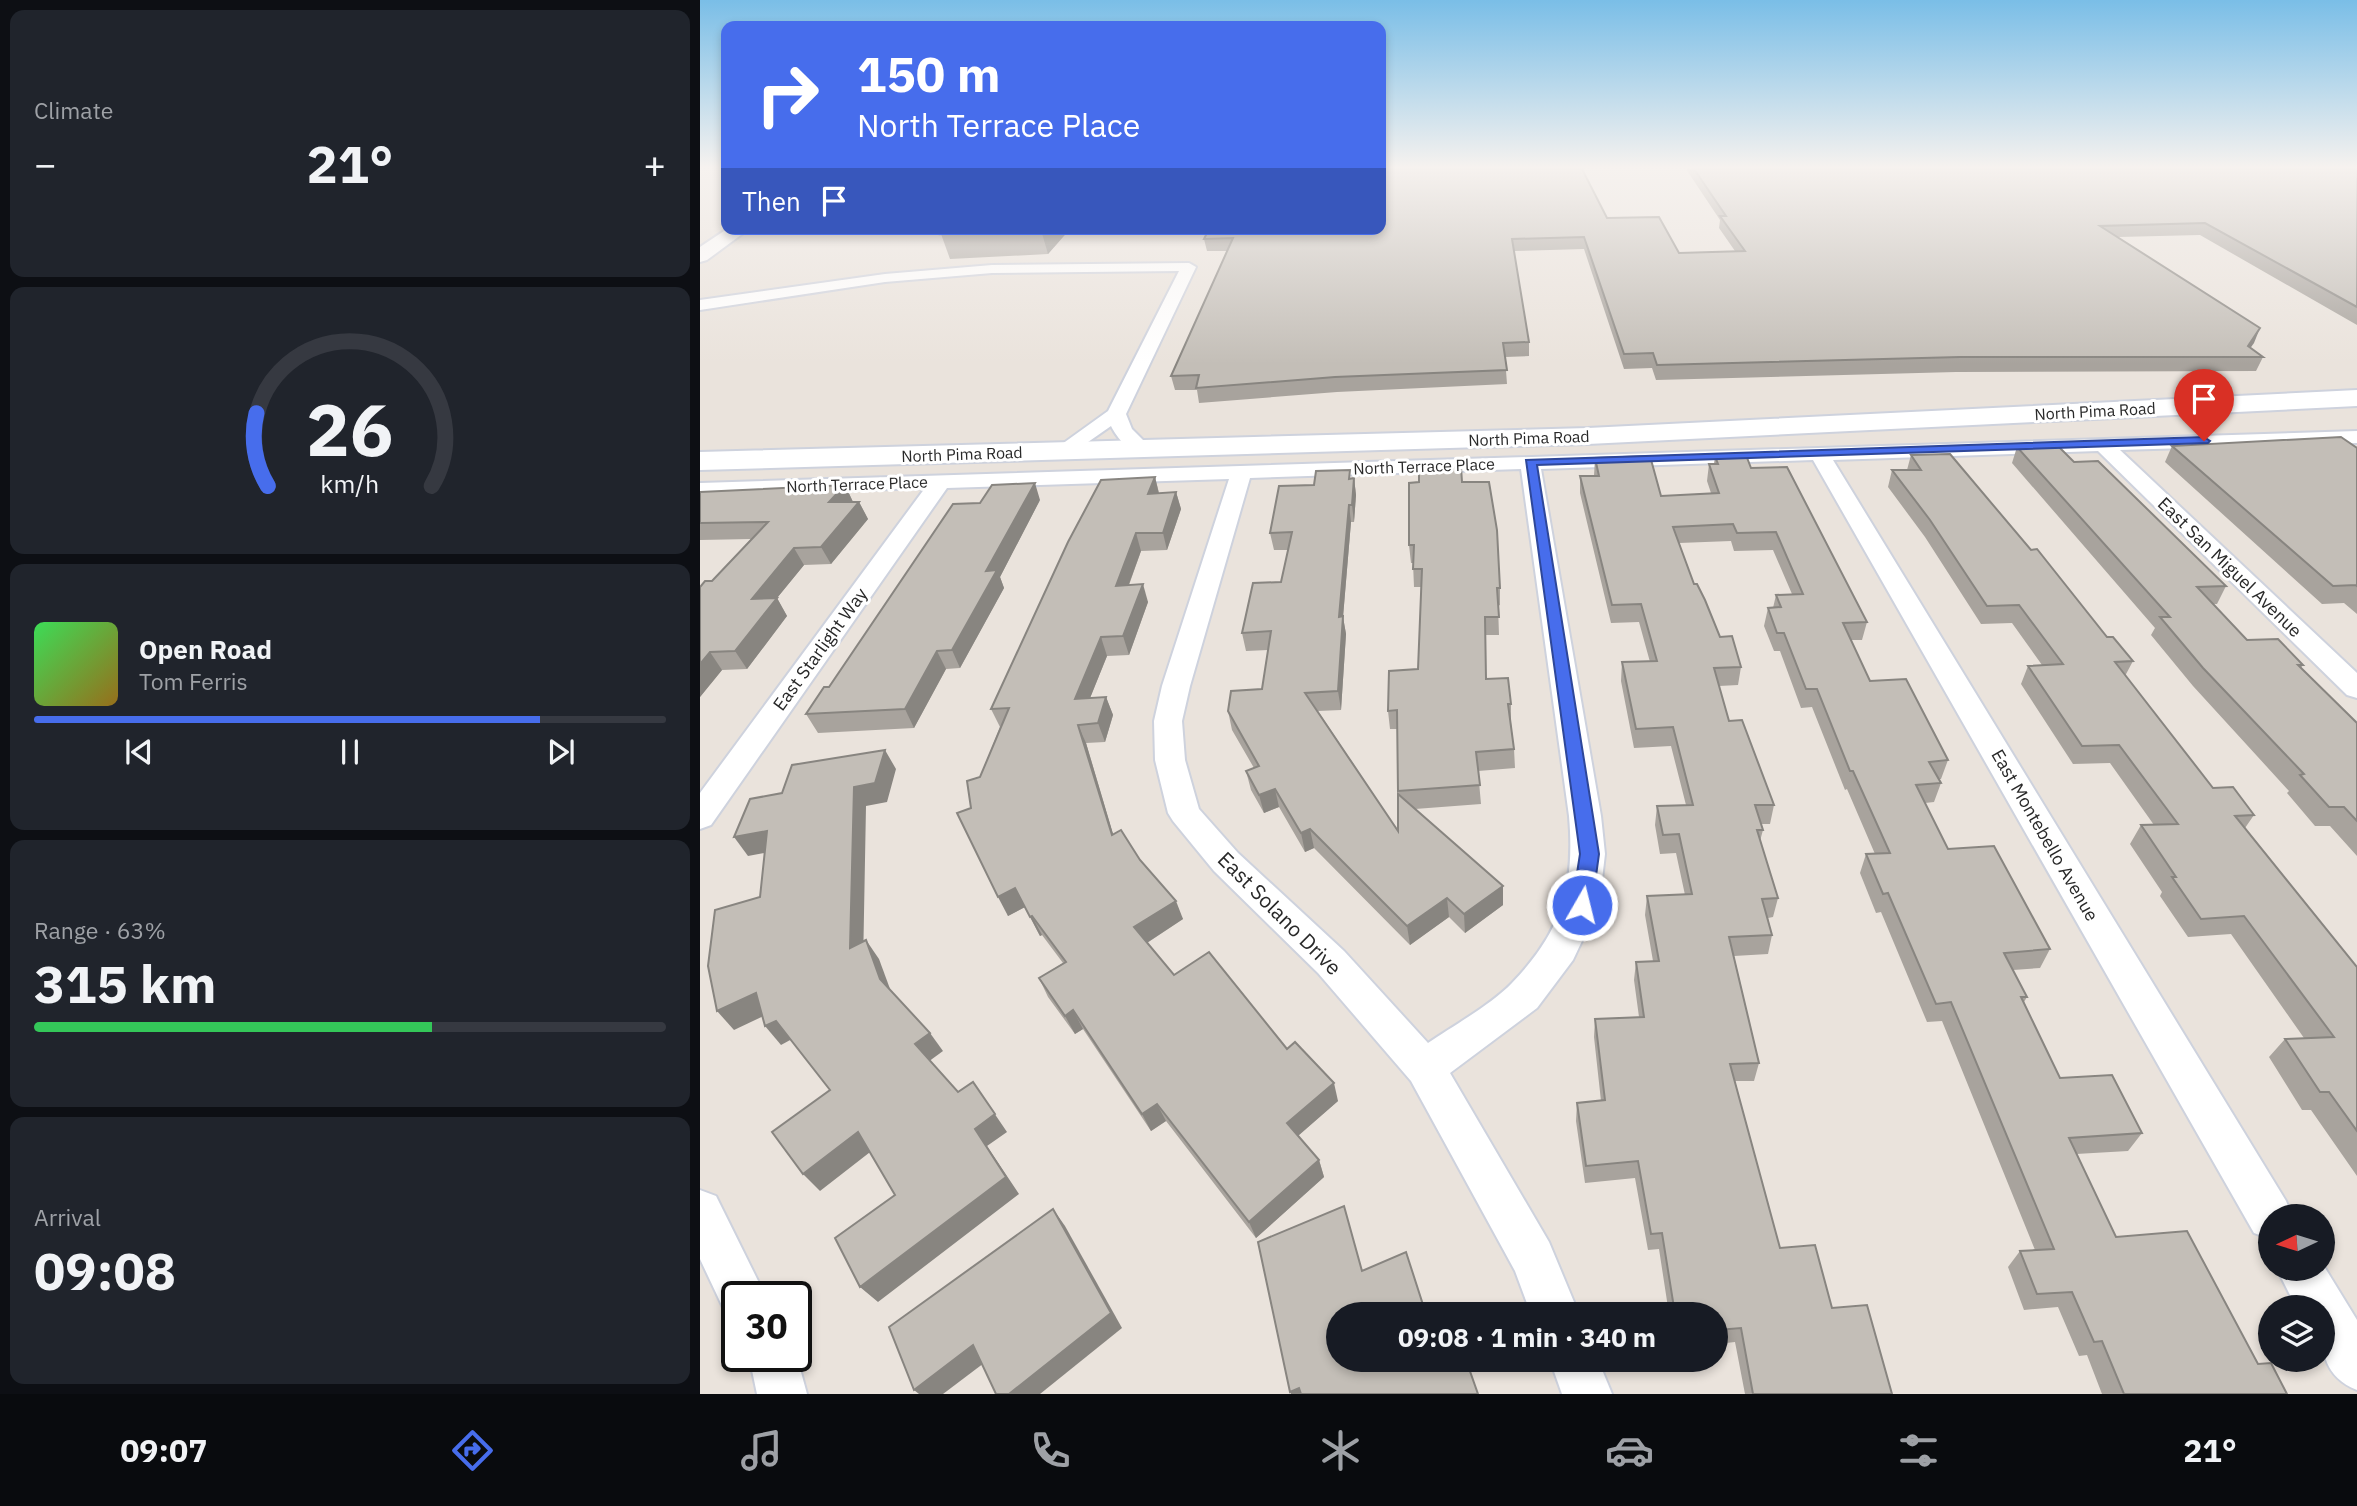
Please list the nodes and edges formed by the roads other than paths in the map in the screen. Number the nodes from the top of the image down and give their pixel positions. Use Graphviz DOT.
graph roads {
  1 [pos="728,235"];
  2 [pos="709,241"];
  3 [pos="700,305"];
  4 [pos="2357,398"];
  5 [pos="1116,414"];
  6 [pos="2357,437"];
  7 [pos="2102,444"];
  8 [pos="1142,450"];
  9 [pos="1061,452"];
  10 [pos="1819,453"];
  11 [pos="700,461"];
  12 [pos="1530,462"];
  13 [pos="1241,473"];
  14 [pos="941,481"];
  15 [pos="700,489"];
  16 [pos="2357,690"];
  17 [pos="700,817"];
  18 [pos="1425,1068"];
  19 [pos="2262,1204"];
  20 [pos="700,1212"];
  21 [pos="735,1281"];
  22 [pos="2307,1281"];
  23 [pos="1550,1302"];
  24 [pos="2357,1366"];
  25 [pos="777,1372"];
  26 [pos="1578,1372"];
  27 [pos="782,1394"];
  28 [pos="1587,1394"];
  1 -- 2 [label="main road"];
  3 -- 5 [label="street"];
  4 -- 8 [label="main road, North Pima Road"];
  5 -- 8 [label="street"];
  5 -- 9 [label="street"];
  6 -- 7 [label="street, North Terrace Place"];
  7 -- 10 [label="street, North Terrace Place"];
  7 -- 16 [label="street, East San Miguel Avenue"];
  8 -- 9 [label="main road, North Pima Road"];
  9 -- 11 [label="main road, North Pima Road"];
  10 -- 12 [label="street, North Terrace Place"];
  10 -- 19 [label="street, East Montebello Avenue"];
  12 -- 13 [label="street, North Terrace Place"];
  12 -- 18 [label="street"];
  13 -- 14 [label="street, North Terrace Place"];
  13 -- 18 [label="street, East Solano Drive"];
  14 -- 15 [label="street, North Terrace Place"];
  14 -- 17 [label="street, East Starlight Way"];
  18 -- 23 [label="street, East Solano Drive"];
  20 -- 21 [label="street"];
  22 -- 24 [label="street"];
  25 -- 27 [label="street"];
  26 -- 28 [label="street"];
}
